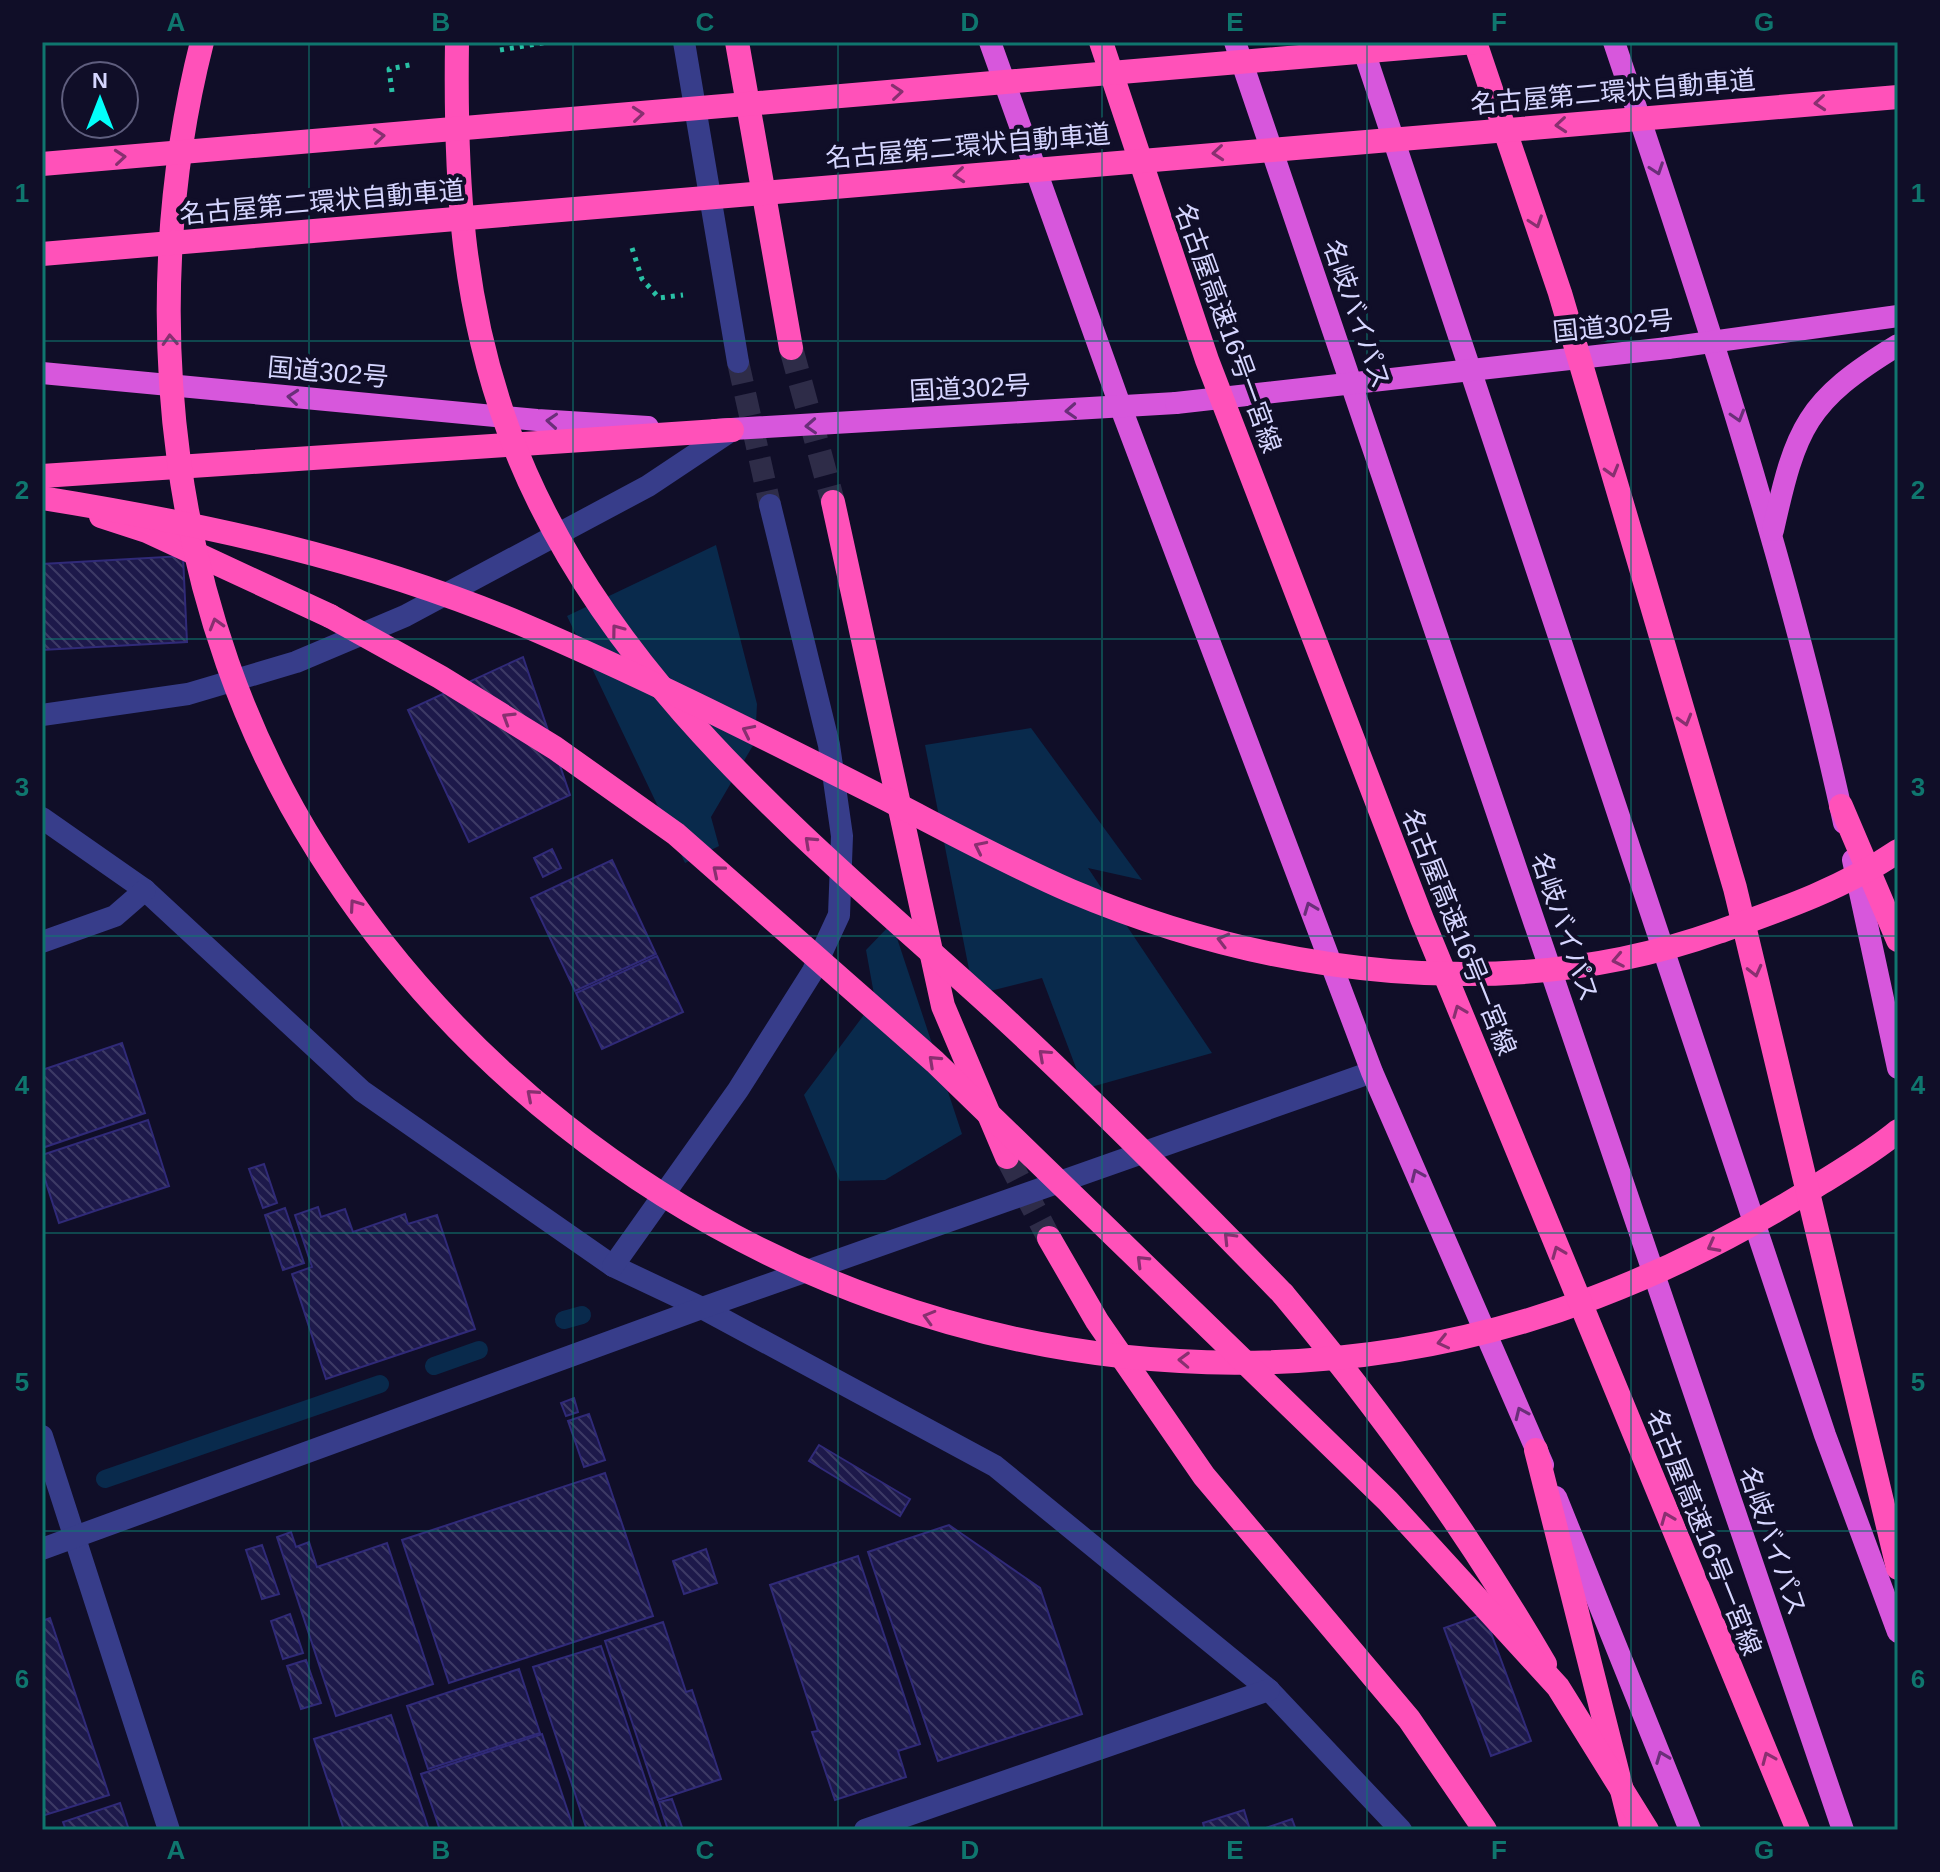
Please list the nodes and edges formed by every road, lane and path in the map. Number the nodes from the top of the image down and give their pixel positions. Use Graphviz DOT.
graph roads {
  1 [pos="202,42"];
  2 [pos="457,42"];
  3 [pos="684,42"];
  4 [pos="737,42"];
  5 [pos="990,42"];
  6 [pos="1101,42"];
  7 [pos="1235,42"];
  8 [pos="1361,42"];
  9 [pos="1475,42"];
  10 [pos="1614,42"];
  11 [pos="1898,97"];
  12 [pos="42,164"];
  13 [pos="42,254"];
  14 [pos="1898,316"];
  15 [pos="1716,344"];
  16 [pos="1898,345"];
  17 [pos="791,348"];
  18 [pos="738,362"];
  19 [pos="42,373"];
  20 [pos="1121,408"];
  21 [pos="732,430"];
  22 [pos="44,491"];
  23 [pos="833,502"];
  24 [pos="770,505"];
  25 [pos="1773,534"];
  26 [pos="42,715"];
  27 [pos="1841,806"];
  28 [pos="42,818"];
  29 [pos="1898,851"];
  30 [pos="145,890"];
  31 [pos="1898,940"];
  32 [pos="42,942"];
  33 [pos="1898,1068"];
  34 [pos="1372,1072"];
  35 [pos="1898,1131"];
  36 [pos="1007,1157"];
  37 [pos="1049,1238"];
  38 [pos="613,1266"];
  39 [pos="702,1308"];
  40 [pos="42,1436"];
  41 [pos="1536,1450"];
  42 [pos="76,1537"];
  43 [pos="42,1549"];
  44 [pos="1898,1568"];
  45 [pos="1898,1632"];
  46 [pos="1558,1687"];
  47 [pos="1269,1690"];
  48 [pos="169,1830"];
  49 [pos="865,1830"];
  50 [pos="1401,1830"];
  51 [pos="1485,1830"];
  52 [pos="1632,1830"];
  53 [pos="1647,1830"];
  54 [pos="1690,1830"];
  55 [pos="1798,1830"];
  56 [pos="1843,1830"];
  35 -- 1 [label="highway, one-way, bridge"];
  46 -- 2 [label="highway, one-way, bridge"];
  3 -- 18 [label="street"];
  4 -- 17 [label="highway"];
  5 -- 20 [label="highway"];
  55 -- 6 [label="highway, 名古屋高速16号一宮線, one-way, bridge"];
  7 -- 56 [label="highway, 名岐バイパス"];
  8 -- 45 [label="highway"];
  12 -- 9 [label="highway, one-way, bridge"];
  9 -- 44 [label="highway, one-way, bridge"];
  10 -- 15 [label="highway, one-way"];
  11 -- 13 [label="highway, 名古屋第二環状自動車道, one-way, bridge"];
  14 -- 15 [label="highway, 国道302号"];
  15 -- 20 [label="highway, 国道302号, bridge"];
  15 -- 25 [label="highway, one-way"];
  16 -- 25 [label="highway"];
  21 -- 19 [label="highway, 国道302号, one-way"];
  20 -- 21 [label="highway, 国道302号, one-way"];
  34 -- 20 [label="highway, one-way"];
  21 -- 22 [label="highway"];
  21 -- 26 [label="street"];
  29 -- 22 [label="highway, one-way, bridge"];
  46 -- 22 [label="highway, one-way, bridge"];
  23 -- 36 [label="highway"];
  24 -- 38 [label="street"];
  25 -- 27 [label="highway"];
  27 -- 31 [label="highway"];
  27 -- 33 [label="highway"];
  28 -- 30 [label="street"];
  30 -- 32 [label="street"];
  30 -- 38 [label="street"];
  34 -- 39 [label="street"];
  41 -- 34 [label="highway, one-way"];
  37 -- 51 [label="highway"];
  38 -- 39 [label="street"];
  39 -- 42 [label="street"];
  39 -- 47 [label="street"];
  40 -- 42 [label="street"];
  41 -- 52 [label="highway"];
  54 -- 41 [label="highway, one-way"];
  42 -- 43 [label="street"];
  42 -- 48 [label="street"];
  46 -- 53 [label="highway, bridge"];
  47 -- 49 [label="street"];
  47 -- 50 [label="street"];
}
